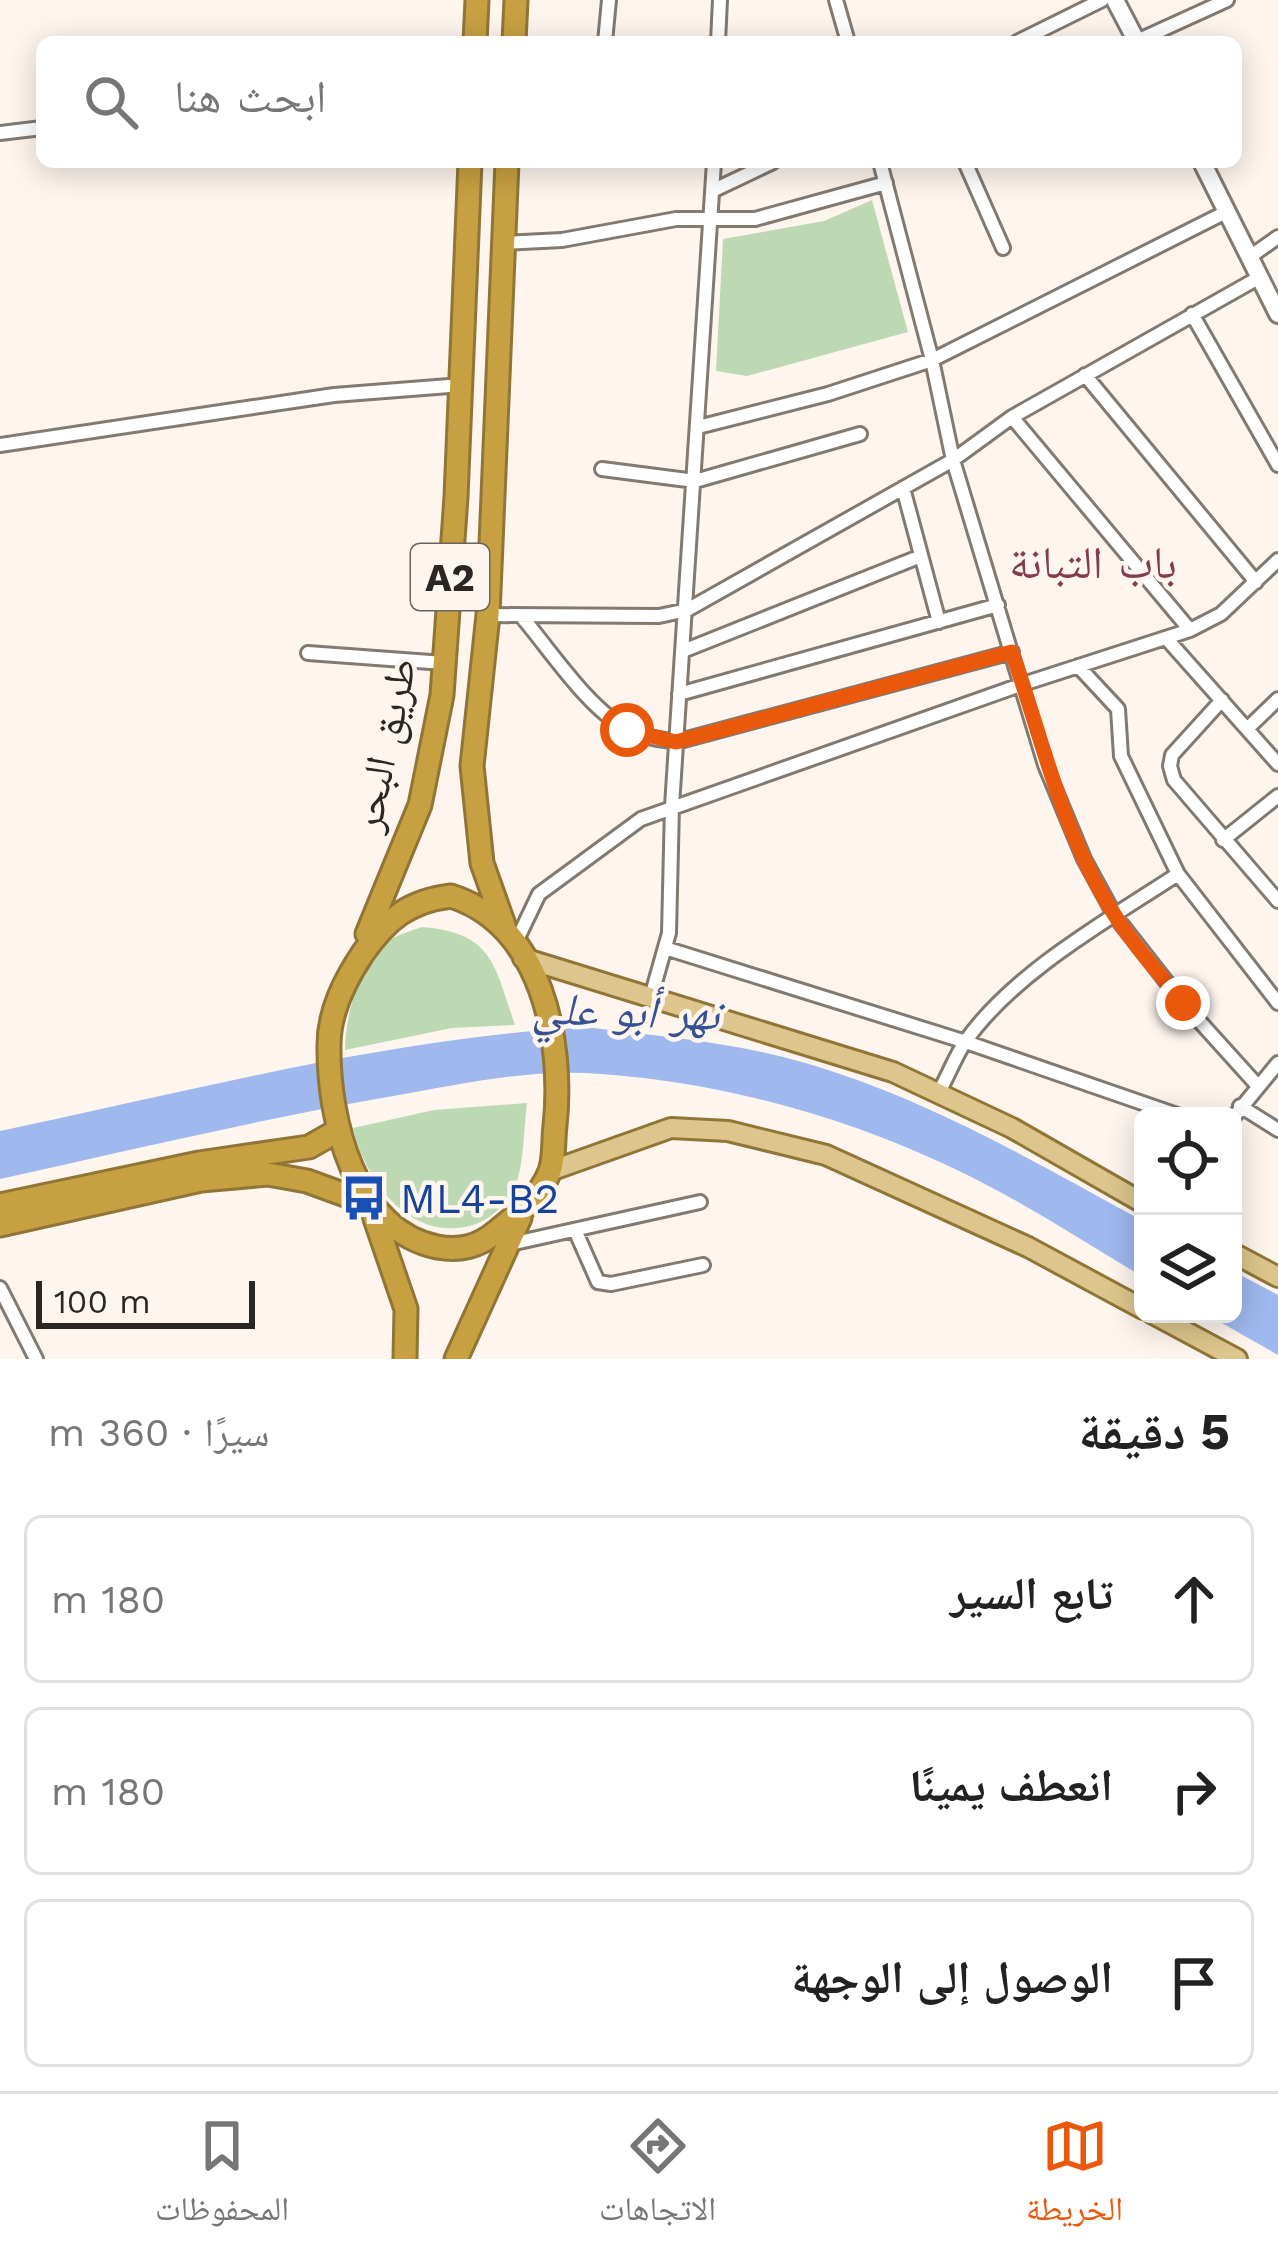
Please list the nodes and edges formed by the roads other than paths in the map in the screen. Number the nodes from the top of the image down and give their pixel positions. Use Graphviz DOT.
graph roads {
  1 [pos="477,0"];
  2 [pos="516,0"];
  3 [pos="609,0"];
  4 [pos="720,0"];
  5 [pos="836,0"];
  6 [pos="1102,0"];
  7 [pos="1115,0"];
  8 [pos="1227,0"];
  9 [pos="475,36"];
  10 [pos="514,36"];
  11 [pos="606,36"];
  12 [pos="718,36"];
  13 [pos="846,36"];
  14 [pos="1029,36"];
  15 [pos="1134,36"];
  16 [pos="1148,36"];
  17 [pos="36,129"];
  18 [pos="0,133"];
  19 [pos="470,168"];
  20 [pos="507,168"];
  21 [pos="715,168"];
  22 [pos="760,168"];
  23 [pos="882,168"];
  24 [pos="968,168"];
  25 [pos="1205,168"];
  26 [pos="886,184"];
  27 [pos="714,190"];
  28 [pos="1228,211"];
  29 [pos="712,220"];
  30 [pos="1278,237"];
  31 [pos="502,243"];
  32 [pos="1003,248"];
  33 [pos="1251,256"];
  34 [pos="1261,277"];
  35 [pos="1192,314"];
  36 [pos="1278,314"];
  37 [pos="932,360"];
  38 [pos="1084,376"];
  39 [pos="462,385"];
  40 [pos="1012,417"];
  41 [pos="698,427"];
  42 [pos="860,434"];
  43 [pos="0,445"];
  44 [pos="952,460"];
  45 [pos="1278,465"];
  46 [pos="602,470"];
  47 [pos="695,481"];
  48 [pos="903,488"];
  49 [pos="921,556"];
  50 [pos="1278,560"];
  51 [pos="1256,582"];
  52 [pos="998,605"];
  53 [pos="687,610"];
  54 [pos="488,615"];
  55 [pos="522,617"];
  56 [pos="939,622"];
  57 [pos="1190,630"];
  58 [pos="1166,638"];
  59 [pos="683,651"];
  60 [pos="308,652"];
  61 [pos="1012,652"];
  62 [pos="444,664"];
  63 [pos="1078,666"];
  64 [pos="1023,684"];
  65 [pos="679,694"];
  66 [pos="1278,699"];
  67 [pos="1222,700"];
  68 [pos="1247,729"];
  69 [pos="676,742"];
  70 [pos="1278,764"];
  71 [pos="1278,796"];
  72 [pos="672,806"];
  73 [pos="1223,840"];
  74 [pos="1178,874"];
  75 [pos="1278,901"];
  76 [pos="1115,916"];
  77 [pos="514,942"];
  78 [pos="665,948"];
  79 [pos="348,975"];
  80 [pos="651,997"];
  81 [pos="1278,1003"];
  82 [pos="966,1042"];
  83 [pos="1278,1063"];
  84 [pos="1257,1085"];
  85 [pos="940,1092"];
  86 [pos="1154,1107"];
  87 [pos="1241,1107"];
  88 [pos="1242,1114"];
  89 [pos="339,1130"];
  90 [pos="1278,1130"];
  91 [pos="550,1171"];
  92 [pos="1134,1198"];
  93 [pos="700,1202"];
  94 [pos="370,1204"];
  95 [pos="0,1205"];
  96 [pos="524,1211"];
  97 [pos="0,1225"];
  98 [pos="575,1230"];
  99 [pos="508,1244"];
  100 [pos="1242,1258"];
  101 [pos="703,1265"];
  102 [pos="1278,1277"];
  103 [pos="0,1288"];
  104 [pos="1134,1304"];
  105 [pos="1170,1323"];
  106 [pos="36,1359"];
  107 [pos="405,1359"];
  108 [pos="456,1359"];
  109 [pos="1237,1359"];
  1 -- 9 [label="highway"];
  2 -- 10 [label="highway"];
  3 -- 11 [label="street"];
  4 -- 12 [label="street"];
  5 -- 13 [label="street"];
  6 -- 14 [label="street"];
  7 -- 15 [label="street"];
  8 -- 16 [label="street"];
  17 -- 18 [label="street"];
  19 -- 39 [label="highway, طريق البحر / A2"];
  20 -- 31 [label="highway, طريق البحر / A2"];
  21 -- 27 [label="street"];
  22 -- 27 [label="street"];
  23 -- 26 [label="street"];
  24 -- 32 [label="street"];
  25 -- 28 [label="street"];
  26 -- 29 [label="street"];
  26 -- 37 [label="street"];
  27 -- 29 [label="street"];
  28 -- 33 [label="street"];
  28 -- 37 [label="street"];
  29 -- 31 [label="street"];
  29 -- 41 [label="street"];
  30 -- 33 [label="street"];
  31 -- 54 [label="highway, طريق البحر / A2"];
  33 -- 34 [label="street"];
  34 -- 35 [label="street"];
  34 -- 36 [label="street"];
  35 -- 38 [label="street"];
  35 -- 45 [label="street"];
  37 -- 41 [label="street"];
  37 -- 44 [label="street"];
  38 -- 40 [label="street"];
  38 -- 51 [label="street"];
  39 -- 43 [label="street"];
  39 -- 62 [label="highway, طريق البحر / A2"];
  40 -- 44 [label="street"];
  40 -- 57 [label="street"];
  41 -- 47 [label="street"];
  42 -- 47 [label="street"];
  44 -- 48 [label="street"];
  44 -- 52 [label="street"];
  46 -- 47 [label="street"];
  47 -- 53 [label="street"];
  48 -- 49 [label="street"];
  48 -- 53 [label="street"];
  49 -- 56 [label="street"];
  49 -- 59 [label="street"];
  50 -- 51 [label="street"];
  51 -- 57 [label="street"];
  52 -- 56 [label="street"];
  52 -- 61 [label="street"];
  53 -- 55 [label="street"];
  53 -- 59 [label="street"];
  54 -- 55 [label="street"];
  54 -- 77 [label="highway, طريق البحر / A2"];
  55 -- 69 [label="street"];
  56 -- 65 [label="street"];
  57 -- 58 [label="street"];
  58 -- 63 [label="street"];
  58 -- 67 [label="street"];
  59 -- 65 [label="street"];
  60 -- 62 [label="street"];
  61 -- 64 [label="street"];
  61 -- 69 [label="street"];
  62 -- 79 [label="highway, طريق البحر / A2"];
  63 -- 64 [label="street"];
  63 -- 74 [label="street"];
  64 -- 72 [label="street"];
  64 -- 76 [label="street"];
  65 -- 69 [label="street"];
  66 -- 68 [label="street"];
  67 -- 68 [label="street"];
  67 -- 73 [label="street"];
  68 -- 70 [label="street"];
  69 -- 72 [label="street"];
  71 -- 73 [label="street"];
  72 -- 77 [label="street"];
  72 -- 78 [label="street"];
  73 -- 75 [label="street"];
  74 -- 76 [label="street"];
  74 -- 81 [label="street"];
  76 -- 82 [label="street"];
  76 -- 84 [label="street"];
  77 -- 79 [label="highway, A2"];
  77 -- 80 [label="main road"];
  77 -- 91 [label="highway, A2"];
  78 -- 80 [label="street"];
  78 -- 82 [label="street"];
  79 -- 89 [label="highway, A2"];
  80 -- 85 [label="main road"];
  82 -- 85 [label="street"];
  82 -- 86 [label="street"];
  83 -- 84 [label="street"];
  84 -- 87 [label="street"];
  85 -- 92 [label="main road"];
  88 -- 90 [label="street"];
  89 -- 94 [label="highway, A2"];
  89 -- 95 [label="highway"];
  91 -- 96 [label="highway, A2"];
  91 -- 104 [label="main road"];
  93 -- 98 [label="street"];
  94 -- 96 [label="highway, A2"];
  94 -- 97 [label="highway"];
  94 -- 107 [label="highway, A2"];
  96 -- 99 [label="highway, A2"];
  98 -- 99 [label="street"];
  98 -- 101 [label="street"];
  99 -- 108 [label="highway, A2"];
  100 -- 102 [label="main road"];
  103 -- 106 [label="street"];
  105 -- 109 [label="main road"];
}
